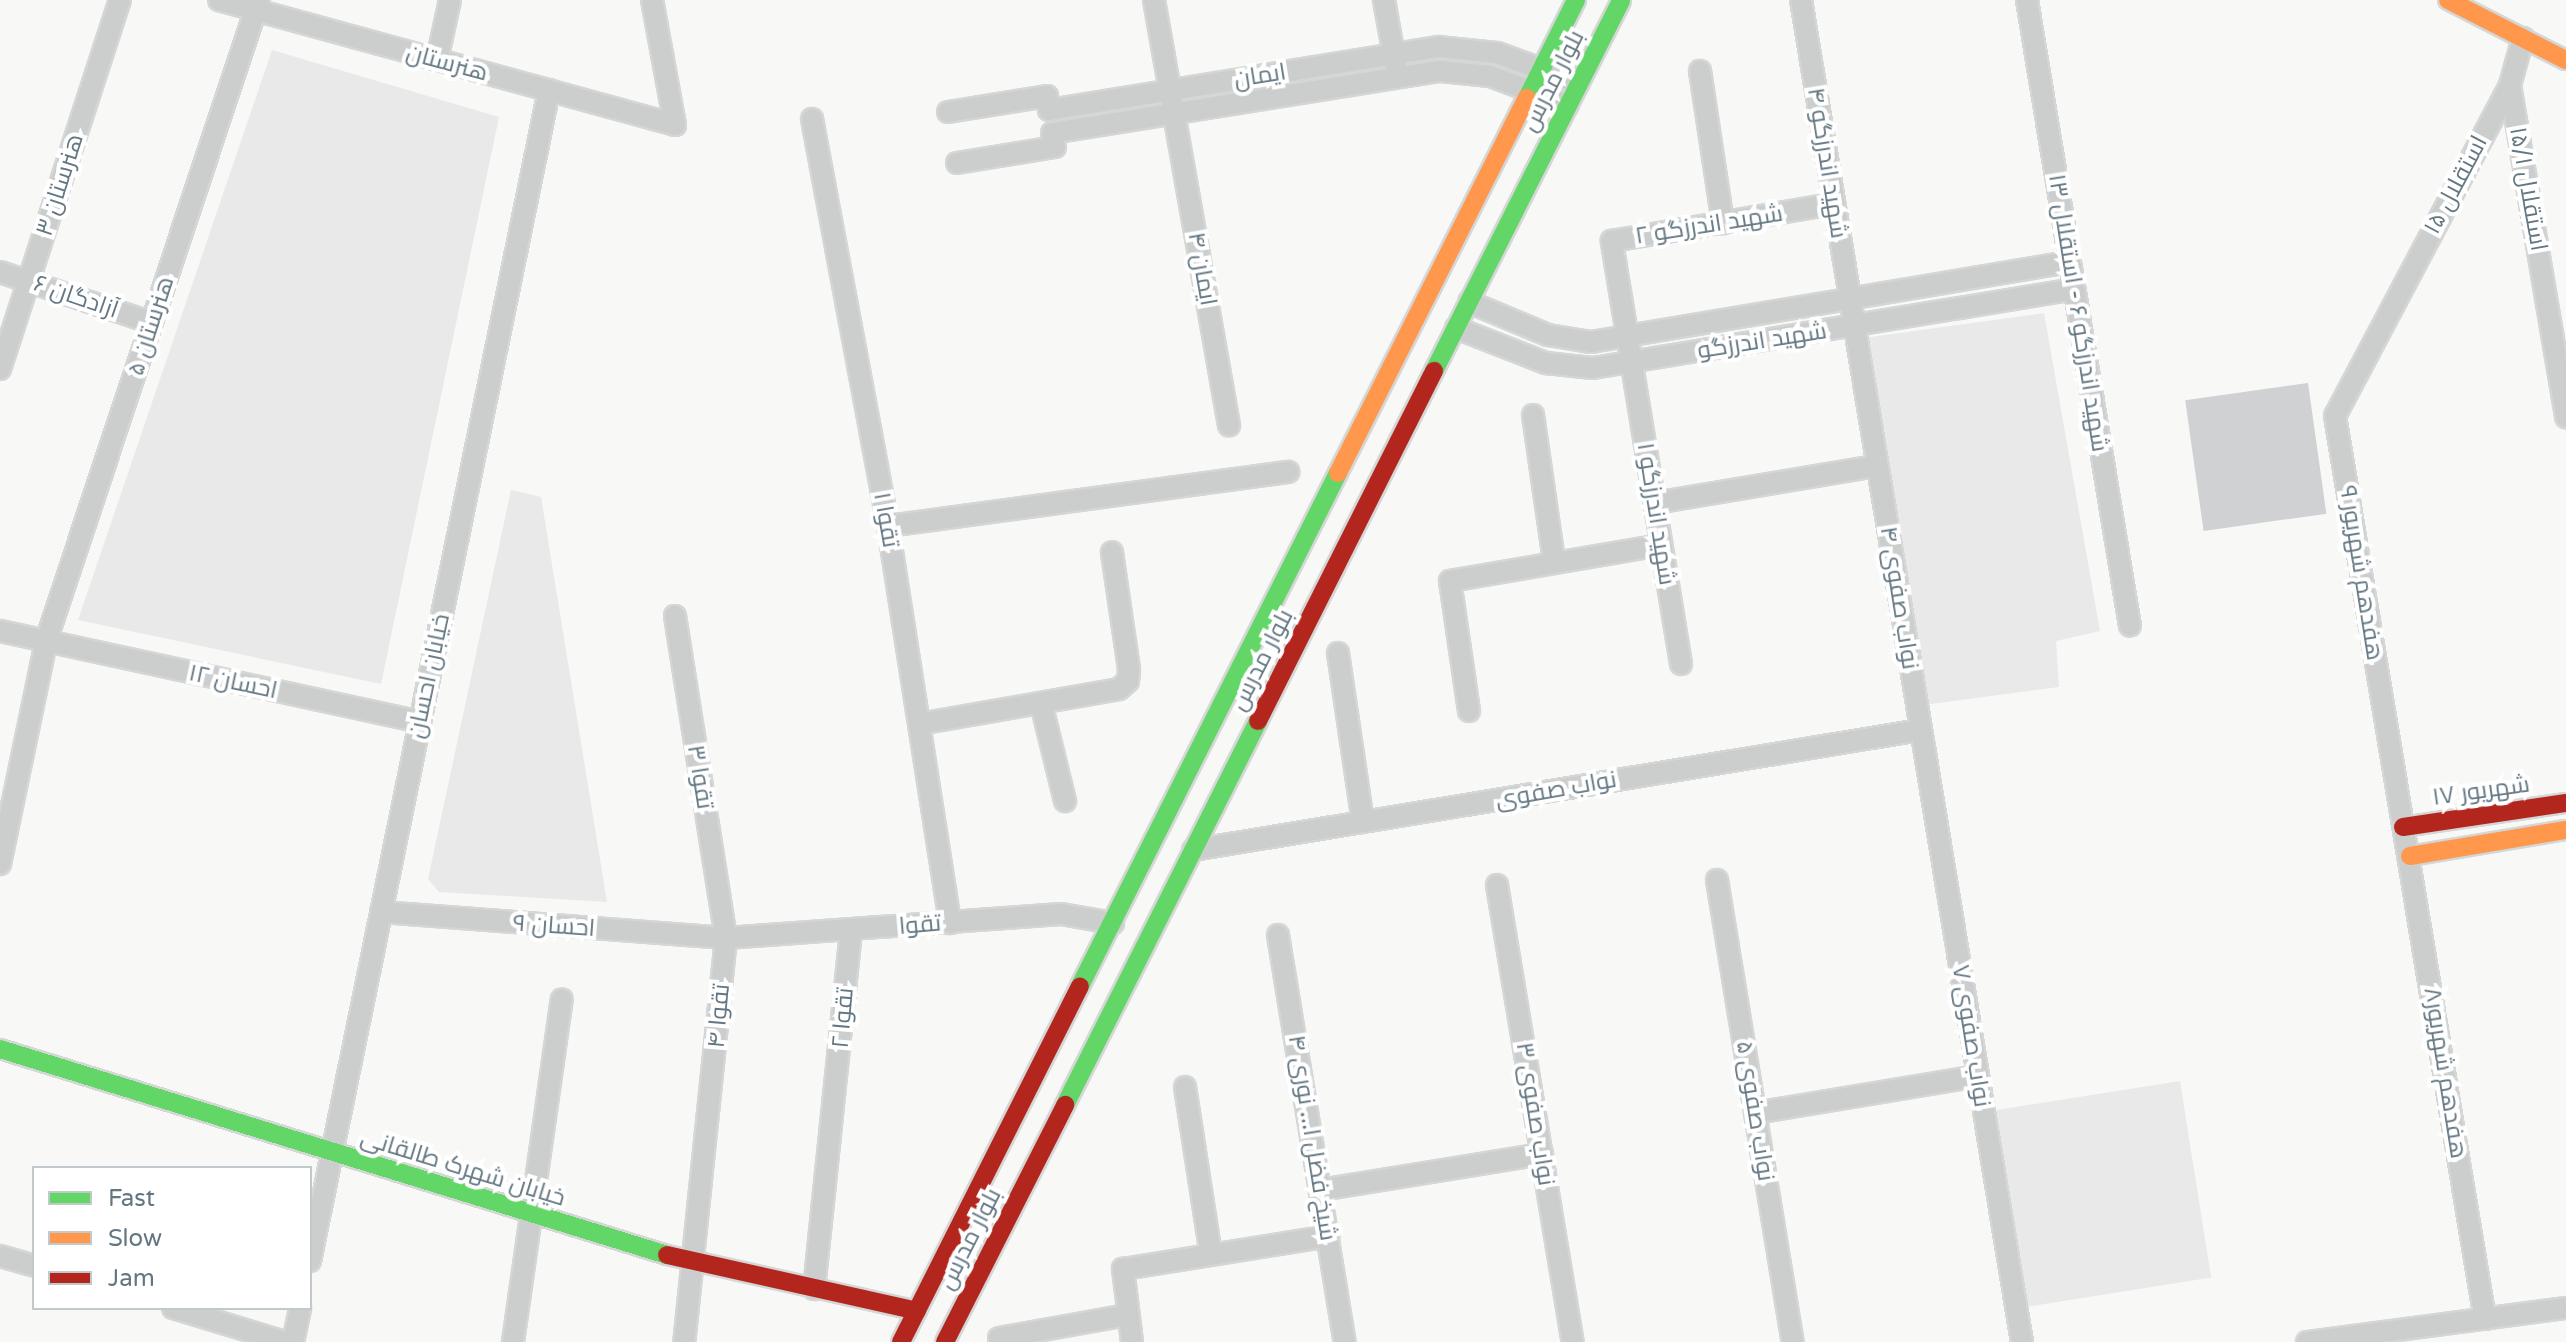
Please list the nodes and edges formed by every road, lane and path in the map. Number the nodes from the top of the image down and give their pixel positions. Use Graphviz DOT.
graph roads {
  1 [pos="120,0"];
  2 [pos="219,0"];
  3 [pos="450,0"];
  4 [pos="652,0"];
  5 [pos="1154,0"];
  6 [pos="1384,0"];
  7 [pos="1576,0"];
  8 [pos="1621,0"];
  9 [pos="1801,0"];
  10 [pos="2027,0"];
  11 [pos="2448,0"];
  12 [pos="257,5"];
  13 [pos="2523,38"];
  14 [pos="1394,55"];
  15 [pos="437,60"];
  16 [pos="2566,60"];
  17 [pos="1543,70"];
  18 [pos="1700,71"];
  19 [pos="1397,78"];
  20 [pos="1579,83"];
  21 [pos="2510,85"];
  22 [pos="549,90"];
  23 [pos="1172,90"];
  24 [pos="1532,91"];
  25 [pos="1568,105"];
  26 [pos="948,112"];
  27 [pos="1175,114"];
  28 [pos="812,119"];
  29 [pos="957,163"];
  30 [pos="1834,204"];
  31 [pos="1723,223"];
  32 [pos="2069,262"];
  33 [pos="0,272"];
  34 [pos="29,281"];
  35 [pos="2073,289"];
  36 [pos="1849,299"];
  37 [pos="1469,302"];
  38 [pos="152,323"];
  39 [pos="1854,326"];
  40 [pos="1456,328"];
  41 [pos="2380,329"];
  42 [pos="1627,338"];
  43 [pos="1631,363"];
  44 [pos="0,369"];
  45 [pos="1533,415"];
  46 [pos="2566,417"];
  47 [pos="1229,425"];
  48 [pos="1877,466"];
  49 [pos="1288,472"];
  50 [pos="1655,503"];
  51 [pos="888,526"];
  52 [pos="1661,545"];
  53 [pos="1112,552"];
  54 [pos="1554,561"];
  55 [pos="675,616"];
  56 [pos="2130,626"];
  57 [pos="0,631"];
  58 [pos="46,641"];
  59 [pos="1338,653"];
  60 [pos="1681,664"];
  61 [pos="1041,703"];
  62 [pos="1469,711"];
  63 [pos="420,722"];
  64 [pos="919,724"];
  65 [pos="1920,730"];
  66 [pos="1065,801"];
  67 [pos="2566,803"];
  68 [pos="1363,822"];
  69 [pos="2403,827"];
  70 [pos="2566,830"];
  71 [pos="1193,850"];
  72 [pos="2410,856"];
  73 [pos="0,864"];
  74 [pos="1717,880"];
  75 [pos="1497,885"];
  76 [pos="381,912"];
  77 [pos="950,923"];
  78 [pos="1113,923"];
  79 [pos="851,931"];
  80 [pos="1278,935"];
  81 [pos="726,938"];
  82 [pos="562,999"];
  83 [pos="0,1049"];
  84 [pos="1978,1076"];
  85 [pos="1185,1087"];
  86 [pos="1755,1113"];
  87 [pos="332,1152"];
  88 [pos="1542,1154"];
  89 [pos="1320,1190"];
  90 [pos="529,1213"];
  91 [pos="1328,1236"];
  92 [pos="312,1251"];
  93 [pos="1211,1254"];
  94 [pos="0,1256"];
  95 [pos="696,1264"];
  96 [pos="32,1265"];
  97 [pos="814,1289"];
  98 [pos="2566,1308"];
  99 [pos="180,1310"];
  100 [pos="300,1310"];
  101 [pos="917,1311"];
  102 [pos="1127,1315"];
  103 [pos="2485,1319"];
  104 [pos="2447,1333"];
  105 [pos="999,1338"];
  106 [pos="285,1342"];
  107 [pos="293,1342"];
  108 [pos="513,1342"];
  109 [pos="684,1342"];
  110 [pos="901,1342"];
  111 [pos="945,1342"];
  112 [pos="1132,1342"];
  113 [pos="1345,1342"];
  114 [pos="1573,1342"];
  115 [pos="1793,1342"];
  116 [pos="2022,1342"];
  117 [pos="2307,1342"];
  1 -- 34 [label="street, هنرستان ۳"];
  2 -- 12 [label="street, هنرستان"];
  3 -- 15 [label="street"];
  4 -- 22 [label="street, هنرستان"];
  5 -- 23 [label="street, ایمان ۴"];
  6 -- 14 [label="street"];
  7 -- 17 [label="main road, بلوار مدرس"];
  8 -- 20 [label="main road, بلوار مدرس"];
  9 -- 30 [label="street, شهید اندرزگو ۴"];
  10 -- 32 [label="street, شهید اندرزگو ۶ - استقلال ۱۳"];
  11 -- 13 [label="main road"];
  12 -- 15 [label="street, هنرستان"];
  12 -- 38 [label="street, هنرستان ۵"];
  13 -- 16 [label="main road"];
  13 -- 21 [label="street, استقلال ۱۵"];
  14 -- 17 [label="street, ایمان"];
  14 -- 19 [label="street"];
  14 -- 23 [label="street, ایمان"];
  15 -- 22 [label="street, هنرستان"];
  17 -- 20 [label="street, ایمان"];
  17 -- 24 [label="main road, بلوار مدرس"];
  18 -- 31 [label="street"];
  19 -- 24 [label="street, ایمان"];
  19 -- 27 [label="street, ایمان"];
  20 -- 25 [label="main road, بلوار مدرس"];
  21 -- 41 [label="street, استقلال ۱۵"];
  21 -- 46 [label="street, استقلال ۱۵/۱"];
  22 -- 63 [label="street, خیابان احسان"];
  23 -- 26 [label="street, ایمان"];
  23 -- 27 [label="street, ایمان ۴"];
  24 -- 25 [label="street, ایمان"];
  24 -- 78 [label="main road, بلوار مدرس"];
  25 -- 37 [label="main road, بلوار مدرس"];
  27 -- 29 [label="street, ایمان"];
  27 -- 47 [label="street, ایمان ۴"];
  28 -- 51 [label="street, تقوا ۱"];
  30 -- 31 [label="street, شهید اندرزگو ۲"];
  30 -- 36 [label="street, شهید اندرزگو ۴"];
  31 -- 42 [label="street, شهید اندرزگو ۲"];
  32 -- 35 [label="street, شهید اندرزگو ۶ - استقلال ۱۳"];
  32 -- 36 [label="street"];
  33 -- 34 [label="street, آزادگان ۶"];
  34 -- 38 [label="street, آزادگان ۶"];
  34 -- 44 [label="street, هنرستان ۳"];
  35 -- 39 [label="street, شهید اندرزگو"];
  35 -- 56 [label="street, شهید اندرزگو ۶ - استقلال ۱۳"];
  36 -- 39 [label="street, شهید اندرزگو ۴"];
  36 -- 42 [label="street"];
  37 -- 40 [label="main road, بلوار مدرس"];
  37 -- 42 [label="street"];
  38 -- 58 [label="street, هنرستان ۵"];
  39 -- 43 [label="street, شهید اندرزگو"];
  39 -- 48 [label="street, نواب صفوی ۴"];
  40 -- 43 [label="street, شهید اندرزگو"];
  40 -- 71 [label="main road, بلوار مدرس"];
  41 -- 69 [label="street, هفدهم شهریور ۹"];
  42 -- 43 [label="street, شهید اندرزگو ۲"];
  43 -- 50 [label="street, شهید اندرزگو ۱"];
  45 -- 54 [label="street"];
  48 -- 50 [label="street"];
  48 -- 65 [label="street, نواب صفوی ۴"];
  49 -- 51 [label="street"];
  50 -- 52 [label="street, شهید اندرزگو ۱"];
  51 -- 64 [label="street, تقوا ۱"];
  52 -- 54 [label="street"];
  52 -- 60 [label="street, شهید اندرزگو ۱"];
  53 -- 61 [label="street"];
  54 -- 62 [label="street"];
  55 -- 81 [label="street, تقوا ۳"];
  57 -- 58 [label="street, احسان ۱۲"];
  58 -- 63 [label="street, احسان ۱۲"];
  58 -- 73 [label="street, هنرستان ۵"];
  59 -- 68 [label="street"];
  61 -- 64 [label="street"];
  61 -- 66 [label="street"];
  63 -- 76 [label="street, خیابان احسان"];
  64 -- 77 [label="street, تقوا ۱"];
  65 -- 68 [label="street, نواب صفوی"];
  65 -- 84 [label="street, نواب صفوی ۷"];
  67 -- 69 [label="main road, ۱۷ شهریور"];
  68 -- 71 [label="street, نواب صفوی"];
  69 -- 72 [label="street, هفدهم شهریور۸"];
  70 -- 72 [label="main road"];
  71 -- 111 [label="main road, بلوار مدرس"];
  72 -- 103 [label="street, هفدهم شهریور۸"];
  74 -- 86 [label="street, نواب صفوی ۵"];
  75 -- 88 [label="street, نواب صفوی ۳"];
  76 -- 81 [label="street, احسان ۹"];
  76 -- 87 [label="street, خیابان احسان"];
  77 -- 78 [label="street, تقوا"];
  77 -- 79 [label="street, تقوا"];
  78 -- 101 [label="main road, بلوار مدرس"];
  79 -- 81 [label="street, تقوا"];
  79 -- 97 [label="street, تقوا ۲"];
  80 -- 89 [label="street, شیخ فضل ا... نوری ۴"];
  81 -- 95 [label="street, تقوا ۴"];
  82 -- 90 [label="street"];
  83 -- 87 [label="main road, خیابان شهرک طالقانی"];
  84 -- 86 [label="street"];
  84 -- 116 [label="street, نواب صفوی ۷"];
  85 -- 93 [label="street"];
  86 -- 115 [label="street, نواب صفوی ۵"];
  87 -- 90 [label="main road, خیابان شهرک طالقانی"];
  87 -- 92 [label="street, خیابان احسان"];
  88 -- 89 [label="street"];
  88 -- 114 [label="street, نواب صفوی ۳"];
  89 -- 91 [label="street, شیخ فضل ا... نوری ۴"];
  90 -- 95 [label="main road, خیابان شهرک طالقانی"];
  90 -- 108 [label="street"];
  91 -- 93 [label="street"];
  91 -- 113 [label="street, شیخ فضل ا... نوری ۴"];
  93 -- 102 [label="street"];
  94 -- 96 [label="street"];
  95 -- 97 [label="main road, خیابان شهرک طالقانی"];
  95 -- 109 [label="street, تقوا ۴"];
  97 -- 101 [label="main road, خیابان شهرک طالقانی"];
  98 -- 103 [label="street"];
  99 -- 106 [label="street"];
  100 -- 107 [label="street"];
  101 -- 110 [label="main road, بلوار مدرس"];
  102 -- 105 [label="street"];
  102 -- 112 [label="street"];
  103 -- 104 [label="street"];
  104 -- 117 [label="street"];
}
